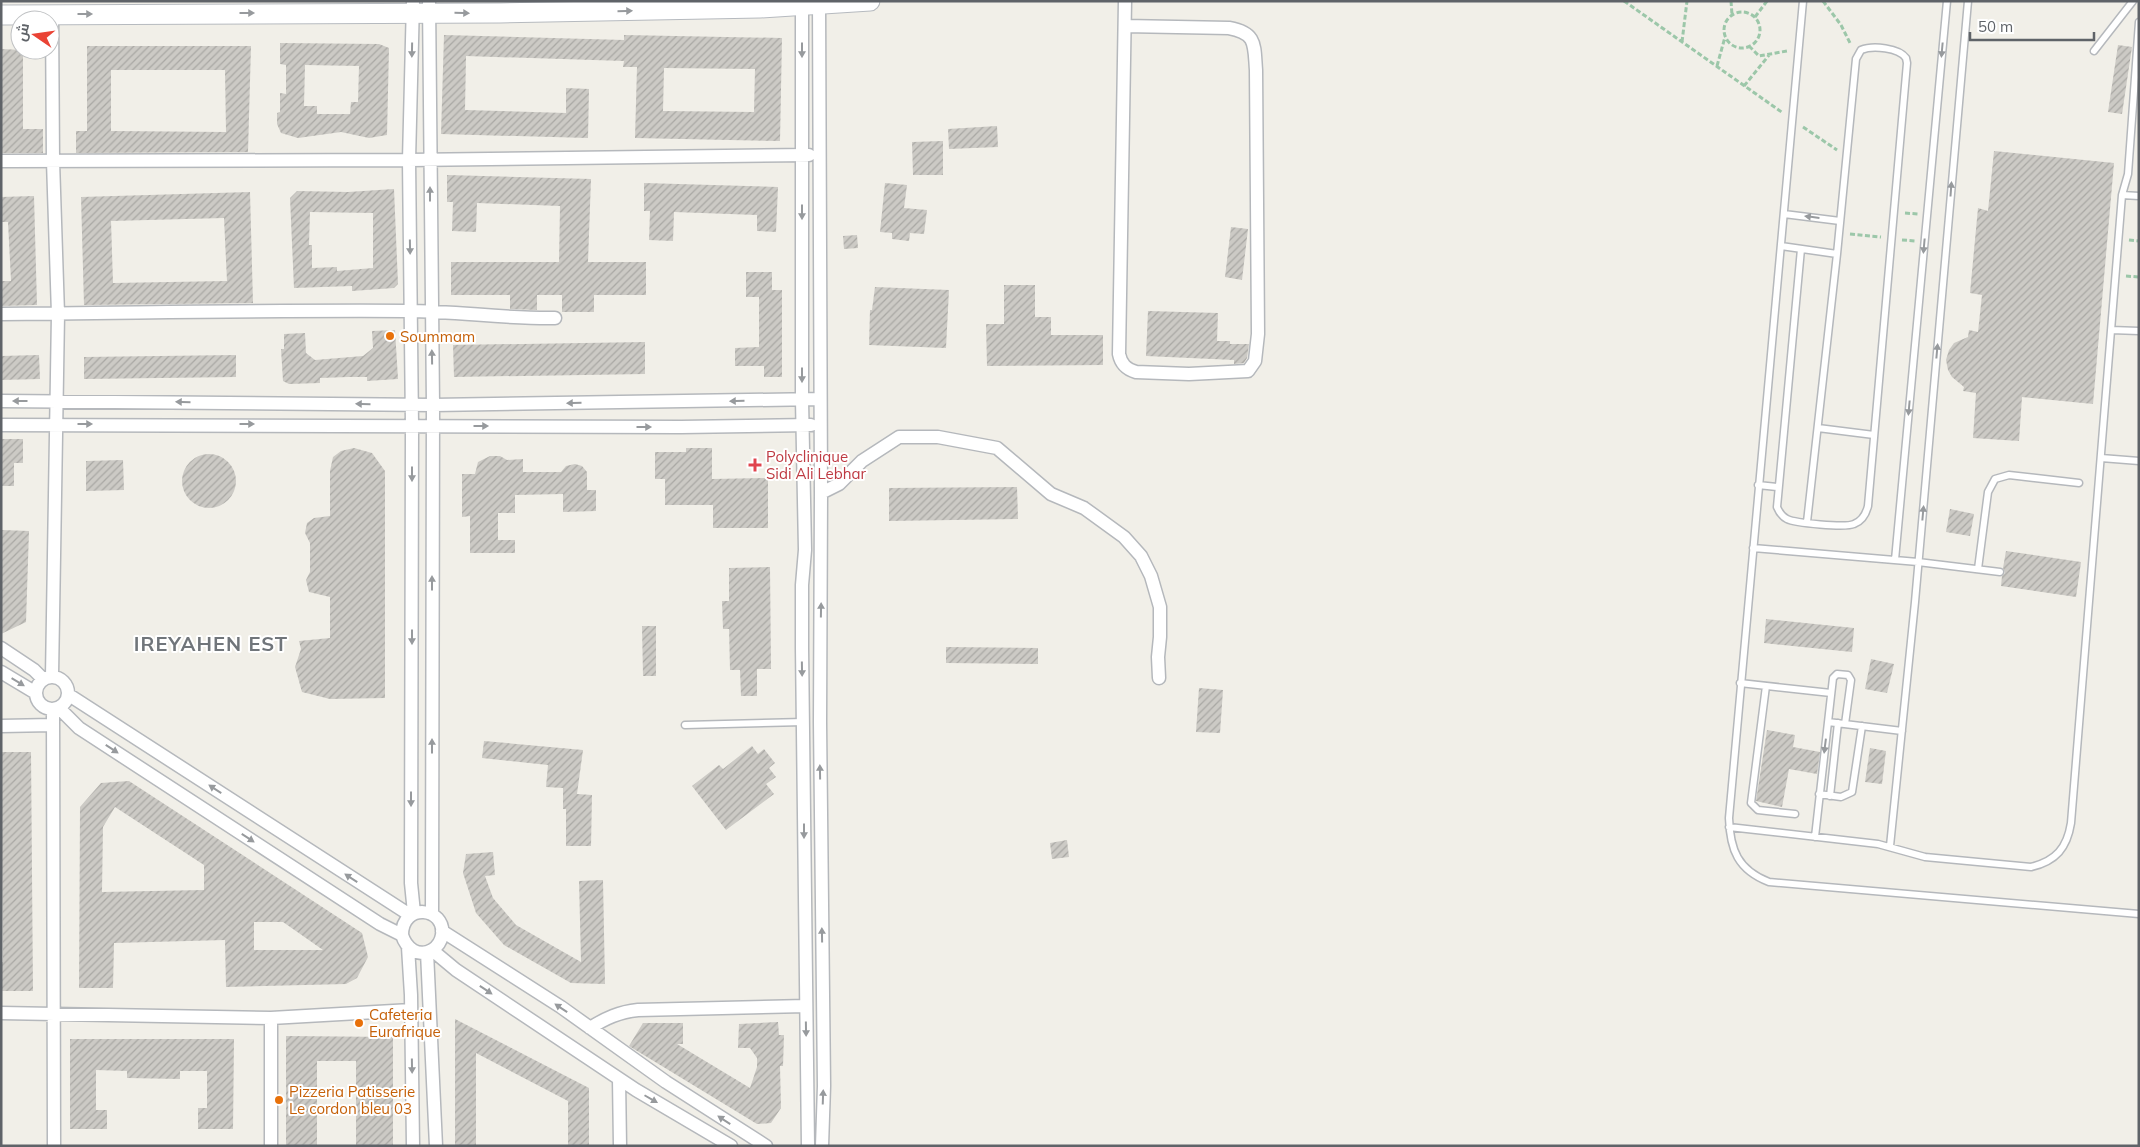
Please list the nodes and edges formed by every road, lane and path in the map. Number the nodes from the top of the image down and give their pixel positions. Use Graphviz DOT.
graph roads {
  1 [pos="870,1"];
  2 [pos="1125,1"];
  3 [pos="1624,1"];
  4 [pos="1687,1"];
  5 [pos="1731,1"];
  6 [pos="1767,1"];
  7 [pos="1803,1"];
  8 [pos="1823,1"];
  9 [pos="1947,1"];
  10 [pos="1968,1"];
  11 [pos="2133,1"];
  12 [pos="811,3"];
  13 [pos="421,7"];
  14 [pos="60,14"];
  15 [pos="1732,15"];
  16 [pos="1755,17"];
  17 [pos="2139,22"];
  18 [pos="1125,26"];
  19 [pos="1725,36"];
  20 [pos="1682,42"];
  21 [pos="1749,46"];
  22 [pos="1799,50"];
  23 [pos="2094,51"];
  24 [pos="1770,54"];
  25 [pos="1856,59"];
  26 [pos="52,60"];
  27 [pos="1716,66"];
  28 [pos="1744,86"];
  29 [pos="1792,119"];
  30 [pos="802,155"];
  31 [pos="819,155"];
  32 [pos="1846,157"];
  33 [pos="430,158"];
  34 [pos="409,160"];
  35 [pos="1,161"];
  36 [pos="53,161"];
  37 [pos="2122,195"];
  38 [pos="2139,196"];
  39 [pos="1784,214"];
  40 [pos="1840,221"];
  41 [pos="1781,246"];
  42 [pos="1801,249"];
  43 [pos="1837,254"];
  44 [pos="411,311"];
  45 [pos="431,312"];
  46 [pos="1,314"];
  47 [pos="58,314"];
  48 [pos="555,318"];
  49 [pos="2111,330"];
  50 [pos="2139,331"];
  51 [pos="820,399"];
  52 [pos="802,400"];
  53 [pos="1,401"];
  54 [pos="58,401"];
  55 [pos="412,405"];
  56 [pos="433,405"];
  57 [pos="1,424"];
  58 [pos="58,424"];
  59 [pos="802,425"];
  60 [pos="820,425"];
  61 [pos="412,426"];
  62 [pos="433,426"];
  63 [pos="1818,428"];
  64 [pos="1874,435"];
  65 [pos="2101,458"];
  66 [pos="2139,461"];
  67 [pos="2079,483"];
  68 [pos="1758,485"];
  69 [pos="1777,487"];
  70 [pos="821,493"];
  71 [pos="1807,522"];
  72 [pos="1753,548"];
  73 [pos="1895,560"];
  74 [pos="1918,562"];
  75 [pos="1978,569"];
  76 [pos="2000,572"];
  77 [pos="1,648"];
  78 [pos="1,672"];
  79 [pos="47,678"];
  80 [pos="1159,678"];
  81 [pos="1740,683"];
  82 [pos="1766,686"];
  83 [pos="36,693"];
  84 [pos="1831,694"];
  85 [pos="68,695"];
  86 [pos="56,708"];
  87 [pos="804,722"];
  88 [pos="1828,722"];
  89 [pos="1842,723"];
  90 [pos="54,725"];
  91 [pos="686,725"];
  92 [pos="1,726"];
  93 [pos="1862,726"];
  94 [pos="1902,731"];
  95 [pos="1819,794"];
  96 [pos="1830,796"];
  97 [pos="1795,814"];
  98 [pos="1729,827"];
  99 [pos="1815,837"];
  100 [pos="1890,846"];
  101 [pos="412,914"];
  102 [pos="432,914"];
  103 [pos="2139,914"];
  104 [pos="442,931"];
  105 [pos="405,941"];
  106 [pos="429,951"];
  107 [pos="806,1006"];
  108 [pos="411,1010"];
  109 [pos="55,1012"];
  110 [pos="1,1013"];
  111 [pos="270,1018"];
  112 [pos="590,1028"];
  113 [pos="619,1079"];
  114 [pos="54,1146"];
  115 [pos="271,1146"];
  116 [pos="413,1146"];
  117 [pos="436,1146"];
  118 [pos="620,1146"];
  119 [pos="731,1146"];
  120 [pos="766,1146"];
  121 [pos="808,1146"];
  122 [pos="822,1146"];
  1 -- 12 [label="street"];
  2 -- 18 [label="street"];
  3 -- 20 [label="path"];
  4 -- 20 [label="path"];
  5 -- 15 [label="path"];
  6 -- 16 [label="path"];
  7 -- 22 [label="lane"];
  8 -- 25 [label="path"];
  9 -- 73 [label="lane, one-way"];
  74 -- 10 [label="lane, one-way"];
  11 -- 23 [label="lane"];
  13 -- 12 [label="street, one-way"];
  12 -- 30 [label="street, one-way"];
  12 -- 31 [label="street"];
  14 -- 13 [label="street, one-way"];
  13 -- 33 [label="street"];
  13 -- 34 [label="street, one-way"];
  15 -- 16 [label="path"];
  15 -- 19 [label="path"];
  16 -- 21 [label="path"];
  17 -- 37 [label="lane"];
  18 -- 18 [label="street"];
  19 -- 21 [label="path"];
  19 -- 27 [label="path"];
  20 -- 27 [label="path"];
  21 -- 24 [label="path"];
  22 -- 24 [label="path"];
  22 -- 29 [label="lane"];
  24 -- 28 [label="path"];
  25 -- 32 [label="lane"];
  25 -- 64 [label="lane"];
  26 -- 36 [label="street"];
  27 -- 28 [label="path"];
  28 -- 29 [label="path"];
  29 -- 32 [label="path"];
  29 -- 39 [label="lane"];
  30 -- 31 [label="street"];
  30 -- 33 [label="street"];
  30 -- 52 [label="street, one-way"];
  31 -- 51 [label="street"];
  32 -- 40 [label="lane"];
  33 -- 34 [label="street"];
  45 -- 33 [label="street, one-way"];
  34 -- 36 [label="street"];
  34 -- 44 [label="street, one-way"];
  35 -- 36 [label="street"];
  36 -- 47 [label="street"];
  37 -- 38 [label="lane"];
  37 -- 49 [label="lane"];
  40 -- 39 [label="lane, one-way"];
  39 -- 41 [label="lane"];
  40 -- 43 [label="lane"];
  41 -- 42 [label="lane"];
  41 -- 68 [label="lane"];
  42 -- 43 [label="lane"];
  42 -- 69 [label="lane"];
  43 -- 63 [label="lane"];
  44 -- 45 [label="street"];
  44 -- 47 [label="street"];
  44 -- 55 [label="street"];
  45 -- 48 [label="street"];
  56 -- 45 [label="street, one-way"];
  46 -- 47 [label="street"];
  47 -- 54 [label="street"];
  49 -- 50 [label="lane"];
  49 -- 65 [label="lane"];
  51 -- 52 [label="street"];
  51 -- 60 [label="street"];
  52 -- 56 [label="street, one-way"];
  52 -- 59 [label="street"];
  54 -- 53 [label="street, one-way"];
  55 -- 54 [label="street, one-way"];
  54 -- 58 [label="street"];
  55 -- 56 [label="street"];
  55 -- 61 [label="street"];
  56 -- 62 [label="street"];
  57 -- 58 [label="street"];
  58 -- 61 [label="street, one-way"];
  58 -- 79 [label="street"];
  59 -- 60 [label="street"];
  62 -- 59 [label="street, one-way"];
  59 -- 87 [label="street, one-way"];
  60 -- 70 [label="street"];
  61 -- 62 [label="street"];
  61 -- 101 [label="street, one-way"];
  102 -- 62 [label="street, one-way"];
  63 -- 64 [label="lane"];
  63 -- 71 [label="lane"];
  64 -- 71 [label="lane"];
  65 -- 66 [label="lane"];
  65 -- 100 [label="lane"];
  67 -- 75 [label="lane"];
  68 -- 69 [label="lane"];
  68 -- 72 [label="lane"];
  69 -- 71 [label="lane"];
  70 -- 80 [label="street"];
  122 -- 70 [label="street, one-way"];
  72 -- 73 [label="lane"];
  72 -- 81 [label="lane"];
  73 -- 74 [label="lane"];
  74 -- 75 [label="lane"];
  74 -- 94 [label="lane"];
  75 -- 76 [label="lane"];
  77 -- 79 [label="street"];
  78 -- 83 [label="street, one-way"];
  79 -- 83 [label="street"];
  79 -- 85 [label="street"];
  81 -- 82 [label="lane"];
  81 -- 98 [label="lane"];
  82 -- 84 [label="lane"];
  82 -- 97 [label="lane"];
  83 -- 86 [label="street"];
  84 -- 88 [label="lane"];
  84 -- 89 [label="lane"];
  85 -- 86 [label="street"];
  101 -- 85 [label="street, one-way"];
  86 -- 90 [label="street"];
  86 -- 105 [label="street, one-way"];
  87 -- 91 [label="lane"];
  87 -- 107 [label="street, one-way"];
  88 -- 89 [label="lane"];
  88 -- 95 [label="lane, one-way"];
  89 -- 93 [label="lane"];
  89 -- 96 [label="lane"];
  90 -- 92 [label="street"];
  90 -- 109 [label="street"];
  93 -- 94 [label="lane"];
  93 -- 96 [label="lane"];
  94 -- 100 [label="lane"];
  95 -- 96 [label="lane"];
  95 -- 99 [label="lane"];
  98 -- 99 [label="lane"];
  98 -- 103 [label="lane"];
  99 -- 100 [label="lane"];
  101 -- 102 [label="street"];
  101 -- 105 [label="street"];
  102 -- 104 [label="street"];
  104 -- 106 [label="street"];
  112 -- 104 [label="street, one-way"];
  105 -- 106 [label="street"];
  105 -- 108 [label="street"];
  106 -- 113 [label="street, one-way"];
  106 -- 117 [label="street"];
  107 -- 112 [label="street"];
  107 -- 121 [label="street, one-way"];
  108 -- 111 [label="street"];
  108 -- 116 [label="street, one-way"];
  109 -- 110 [label="street"];
  109 -- 111 [label="street"];
  109 -- 114 [label="street"];
  111 -- 115 [label="street"];
  120 -- 112 [label="street, one-way"];
  113 -- 118 [label="street"];
  113 -- 119 [label="street, one-way"];
}
